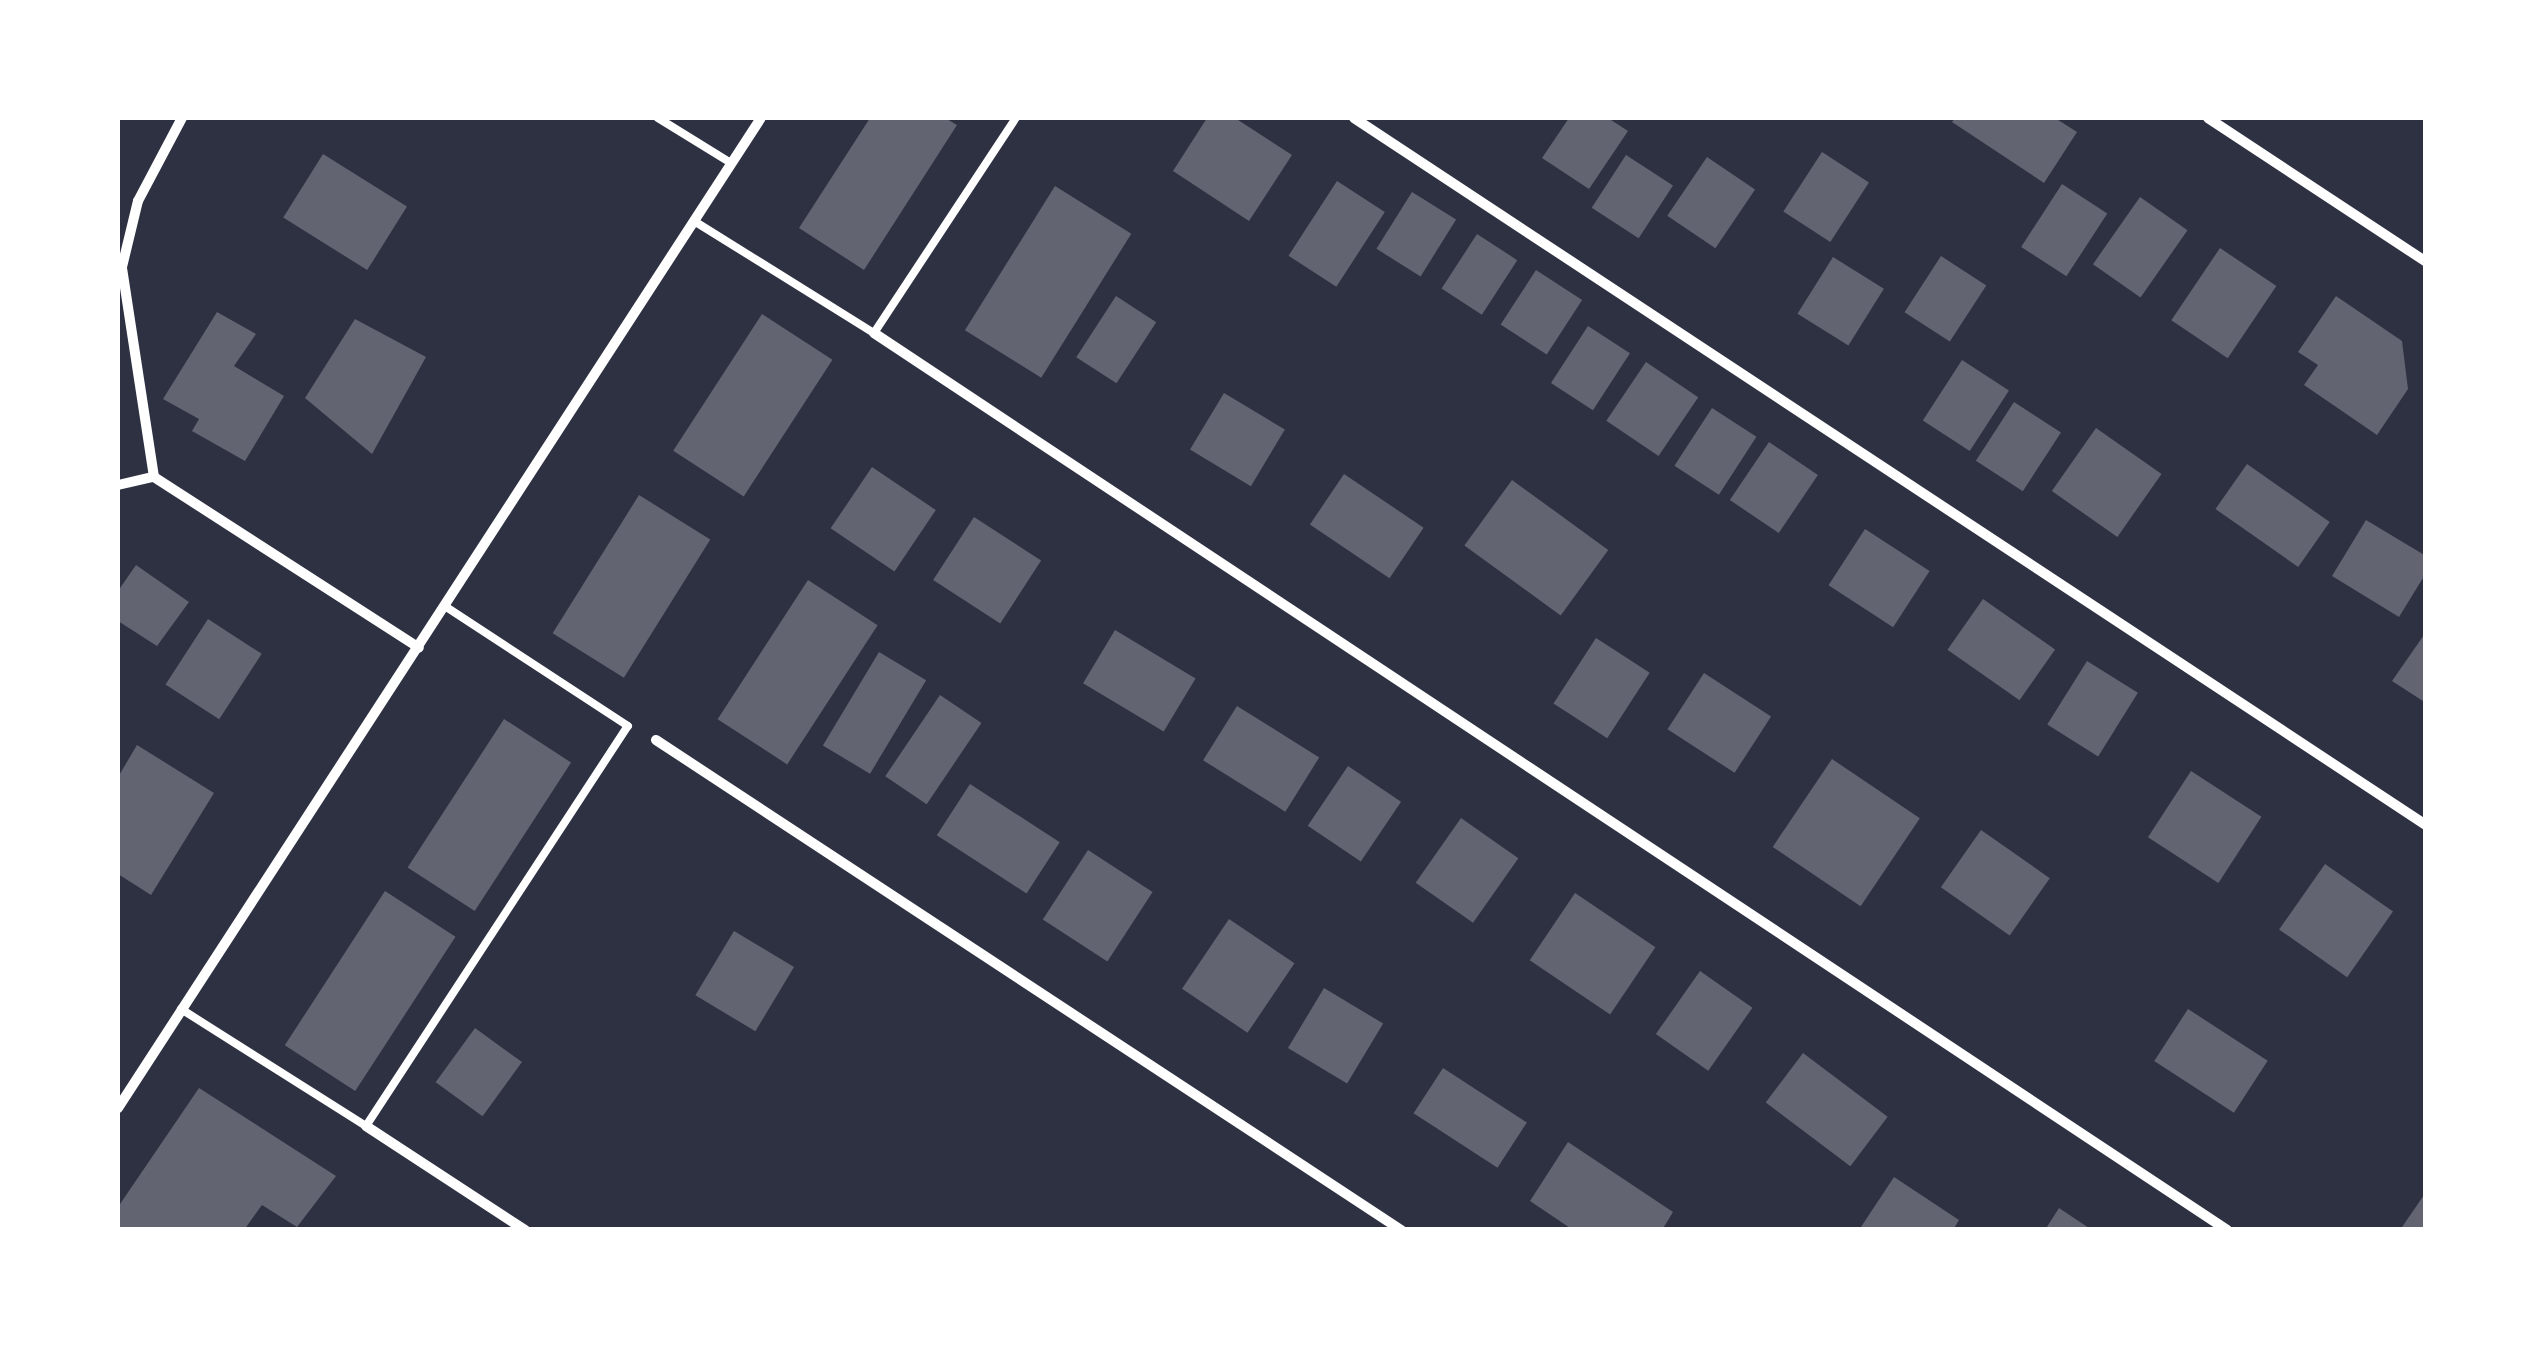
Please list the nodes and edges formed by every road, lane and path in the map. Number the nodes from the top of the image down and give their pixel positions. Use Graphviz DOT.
graph roads {
  1 [pos="182,118"];
  2 [pos="658,118"];
  3 [pos="762,118"];
  4 [pos="1016,118"];
  5 [pos="1354,118"];
  6 [pos="2208,118"];
  7 [pos="731,163"];
  8 [pos="694,221"];
  9 [pos="2426,262"];
  10 [pos="874,333"];
  11 [pos="154,477"];
  12 [pos="118,485"];
  13 [pos="446,607"];
  14 [pos="419,648"];
  15 [pos="656,740"];
  16 [pos="2426,825"];
  17 [pos="182,1010"];
  18 [pos="118,1108"];
  19 [pos="366,1126"];
  20 [pos="525,1230"];
  21 [pos="1401,1230"];
  22 [pos="2227,1230"];
  1 -- 11 [label="street"];
  2 -- 7 [label="lane"];
  3 -- 7 [label="street"];
  4 -- 10 [label="lane"];
  5 -- 16 [label="street"];
  6 -- 9 [label="street"];
  7 -- 8 [label="street"];
  8 -- 10 [label="lane"];
  8 -- 13 [label="street"];
  10 -- 22 [label="street"];
  11 -- 12 [label="street"];
  11 -- 14 [label="street"];
  13 -- 14 [label="street"];
  13 -- 19 [label="lane"];
  14 -- 17 [label="street"];
  15 -- 21 [label="street"];
  17 -- 18 [label="street"];
  17 -- 19 [label="lane"];
  19 -- 20 [label="street"];
}
